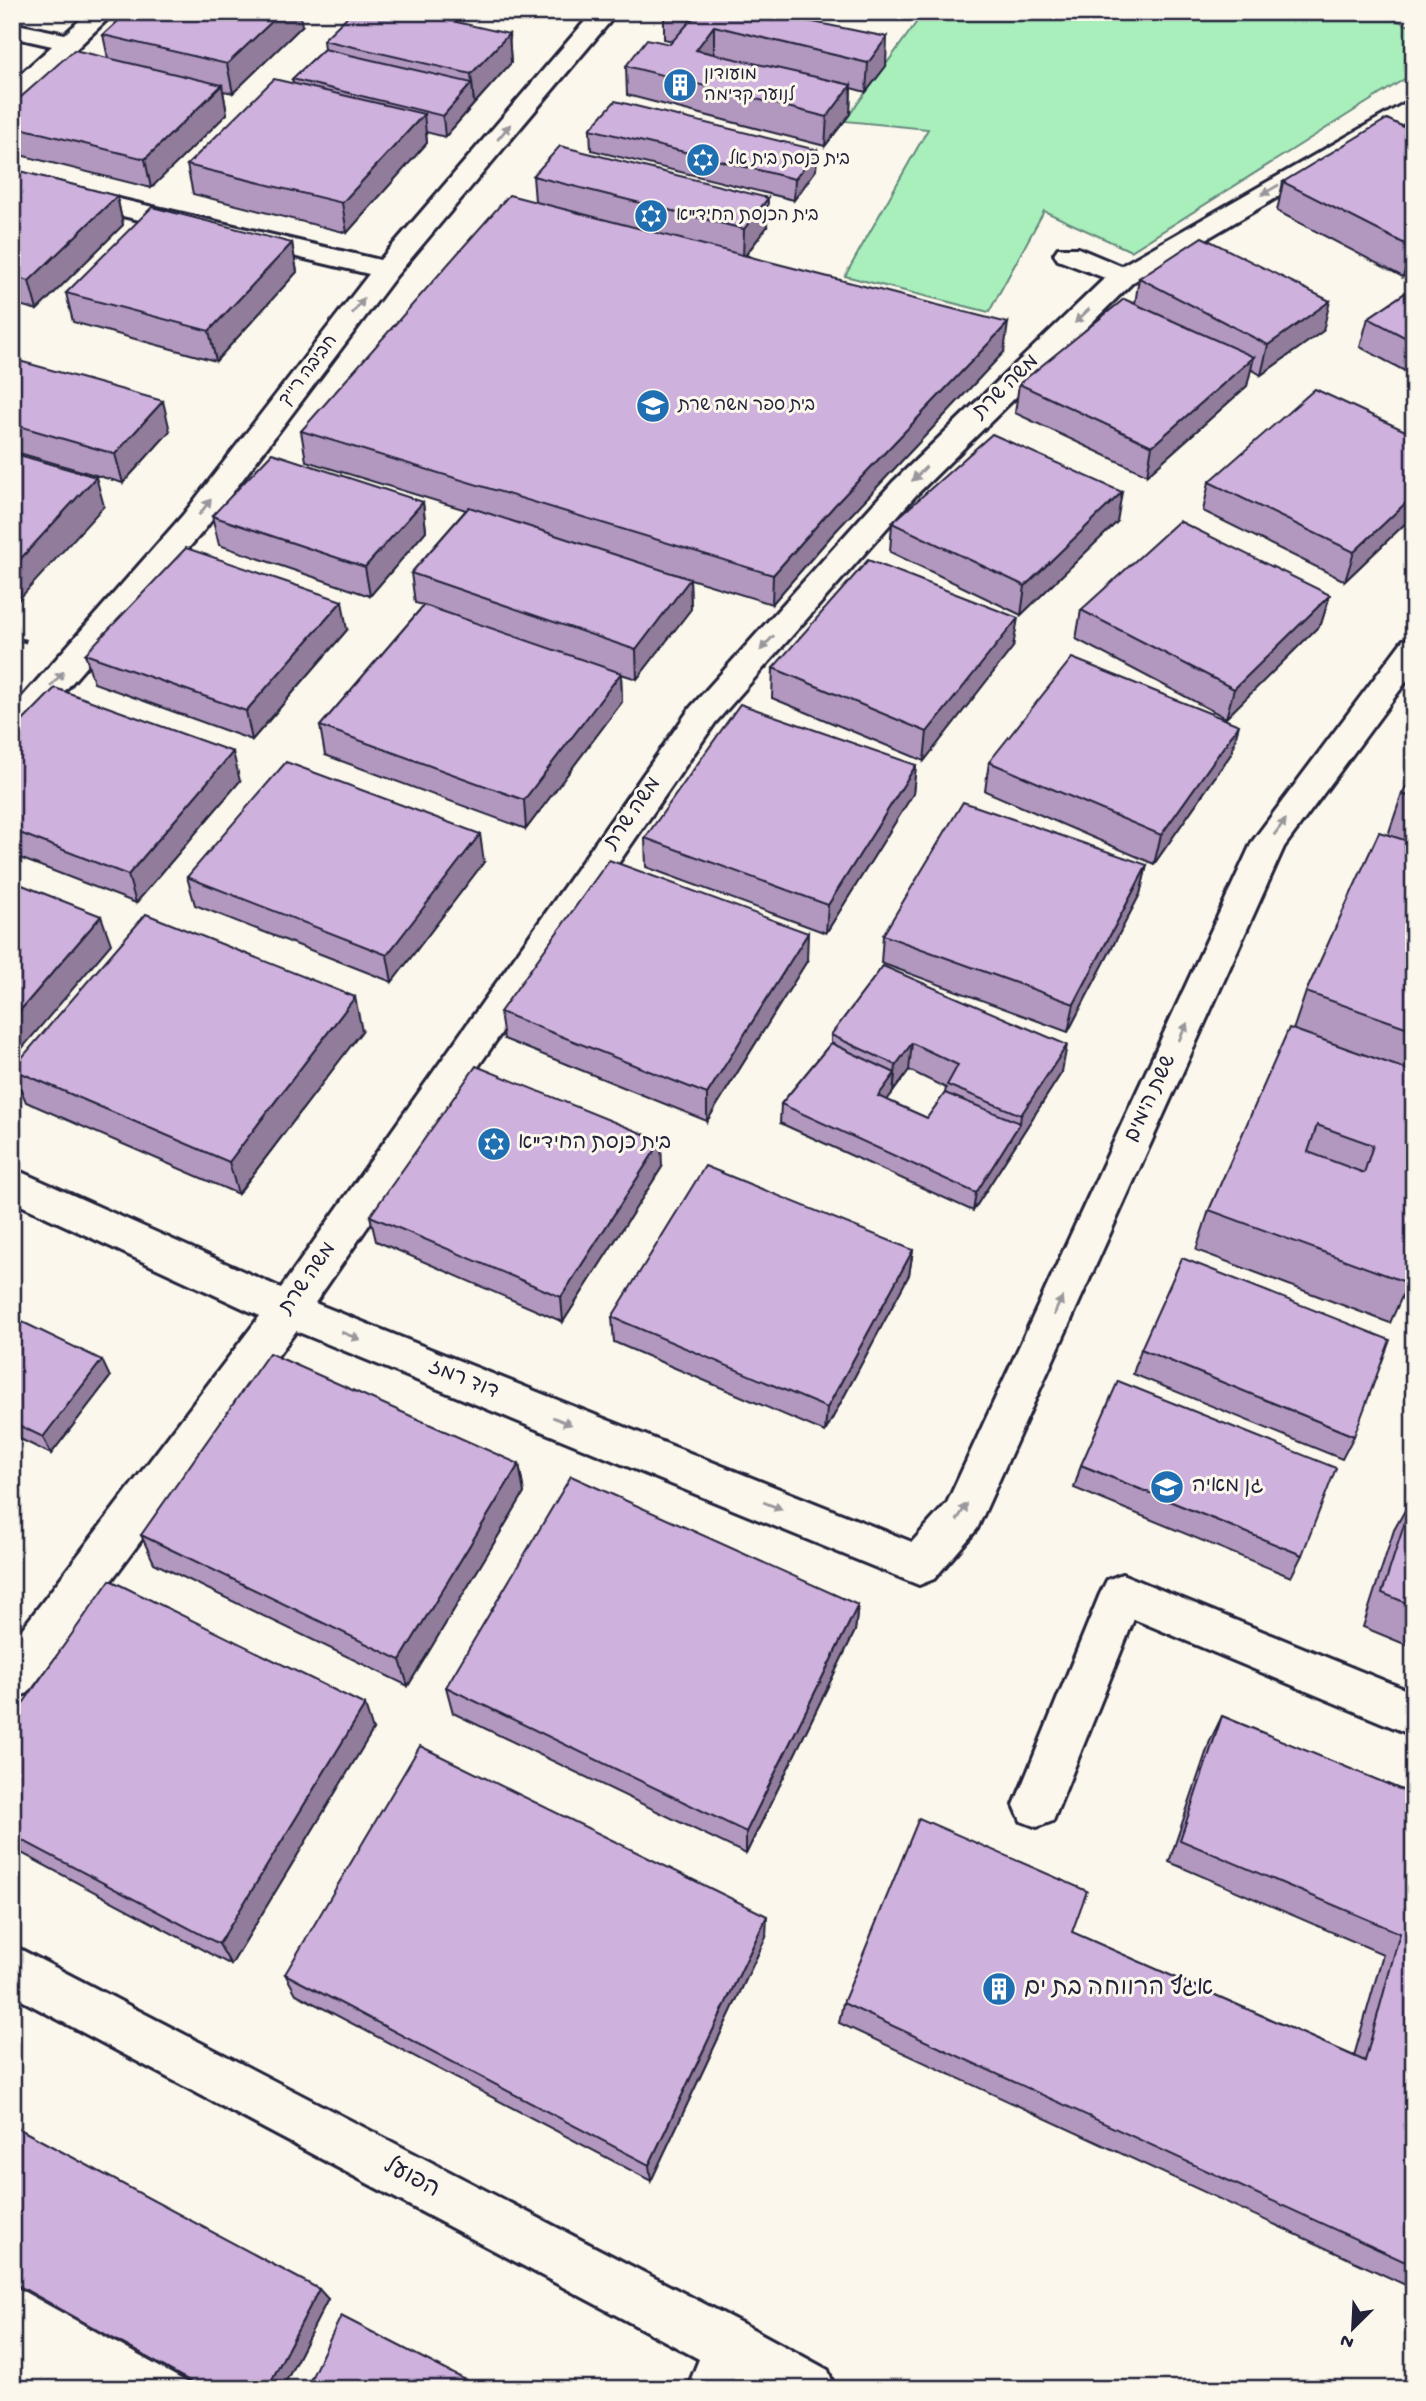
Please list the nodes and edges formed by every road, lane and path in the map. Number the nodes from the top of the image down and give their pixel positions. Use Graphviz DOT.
graph roads {
  1 [pos="103,12"];
  2 [pos="606,12"];
  3 [pos="12,30"];
  4 [pos="71,43"];
  5 [pos="12,96"];
  6 [pos="1414,106"];
  7 [pos="12,182"];
  8 [pos="1068,254"];
  9 [pos="386,270"];
  10 [pos="1123,276"];
  11 [pos="1414,648"];
  12 [pos="12,730"];
  13 [pos="12,1184"];
  14 [pos="288,1310"];
  15 [pos="919,1565"];
  16 [pos="12,1678"];
  17 [pos="1414,1715"];
  18 [pos="1037,1805"];
  19 [pos="12,1969"];
  20 [pos="721,2367"];
  21 [pos="809,2389"];
  1 -- 4 [label="street"];
  9 -- 2 [label="street, חביבה רייך, one-way"];
  3 -- 4 [label="street"];
  4 -- 5 [label="street"];
  6 -- 10 [label="street, משה שרת, one-way"];
  7 -- 9 [label="street"];
  8 -- 10 [label="street"];
  12 -- 9 [label="street, חביבה רייך, one-way"];
  10 -- 14 [label="street, משה שרת, one-way"];
  15 -- 11 [label="street, ששת הימים, one-way"];
  13 -- 14 [label="street, דוד רמז"];
  14 -- 15 [label="street, דוד רמז, one-way"];
  14 -- 16 [label="street, משה שרת"];
  17 -- 18 [label="street"];
  19 -- 20 [label="street, הפועל"];
  20 -- 21 [label="street, הפועל"];
}
